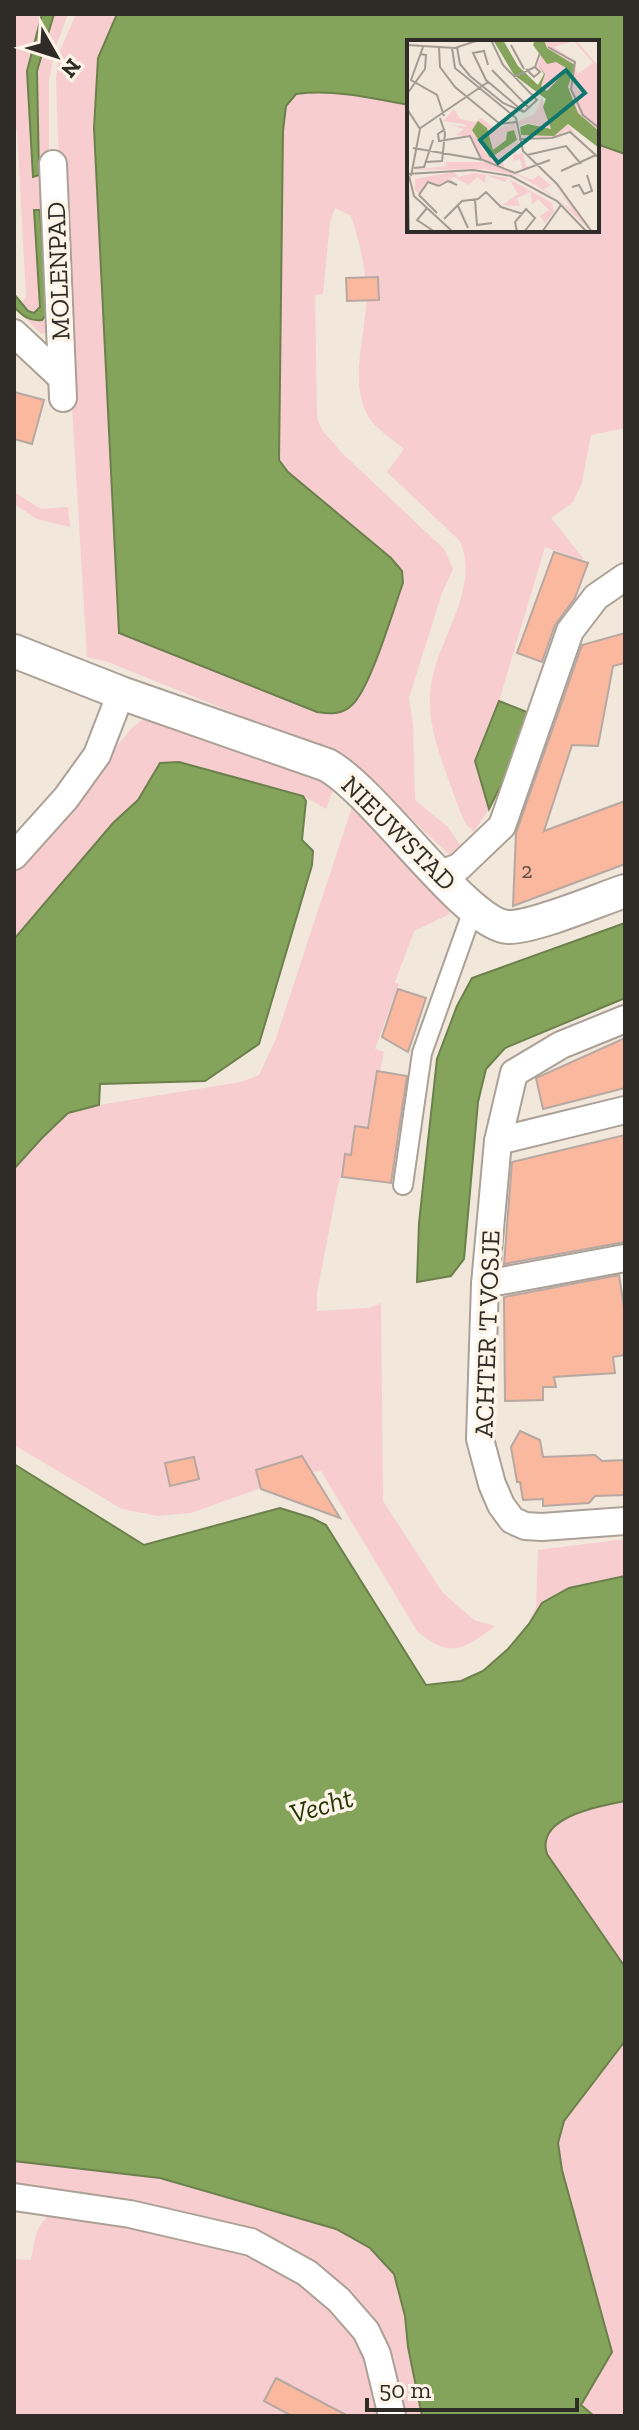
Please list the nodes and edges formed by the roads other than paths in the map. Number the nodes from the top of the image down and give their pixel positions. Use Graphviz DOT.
graph roads {
  1 [pos="53,164"];
  2 [pos="14,333"];
  3 [pos="625,577"];
  4 [pos="14,651"];
  5 [pos="121,693"];
  6 [pos="14,856"];
  7 [pos="440,874"];
  8 [pos="625,891"];
  9 [pos="473,910"];
  10 [pos="625,1019"];
  11 [pos="625,1110"];
  12 [pos="498,1141"];
  13 [pos="403,1185"];
  14 [pos="625,1258"];
  15 [pos="485,1284"];
  16 [pos="625,1521"];
  17 [pos="14,2197"];
  18 [pos="392,2416"];
  1 -- 2 [label="street, MOLENPAD"];
  3 -- 7 [label="street"];
  4 -- 5 [label="street, NIEUWSTAD"];
  5 -- 6 [label="street"];
  5 -- 7 [label="street, NIEUWSTAD"];
  7 -- 9 [label="street, NIEUWSTAD"];
  8 -- 9 [label="street, NIEUWSTAD"];
  9 -- 13 [label="street"];
  10 -- 12 [label="street, ACHTER 'T VOSJE"];
  11 -- 12 [label="street"];
  12 -- 15 [label="street, ACHTER 'T VOSJE"];
  14 -- 15 [label="street"];
  15 -- 16 [label="street, ACHTER 'T VOSJE"];
  17 -- 18 [label="street"];
}
